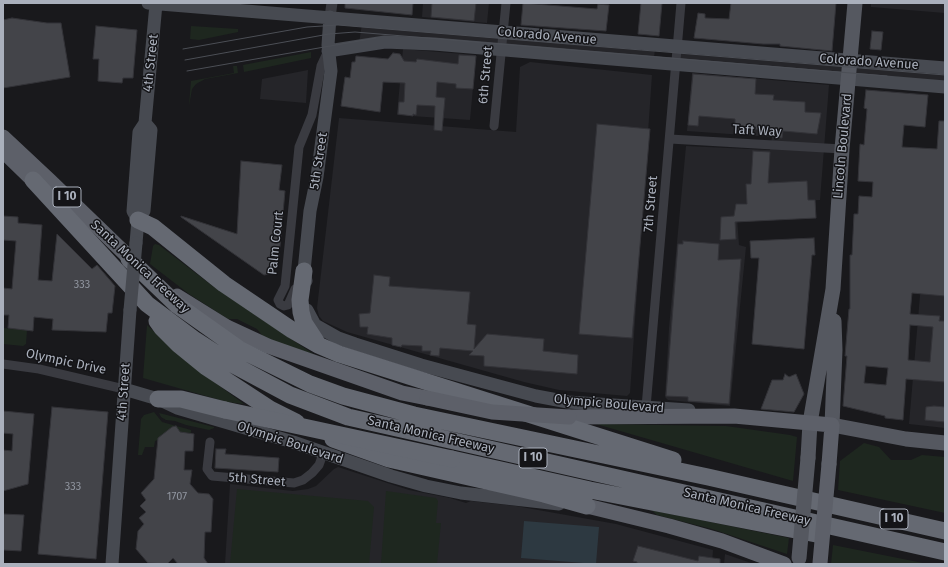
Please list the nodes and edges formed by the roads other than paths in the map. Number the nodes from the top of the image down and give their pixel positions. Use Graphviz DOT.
graph roads {
  1 [pos="153,3"];
  2 [pos="332,3"];
  3 [pos="506,3"];
  4 [pos="681,3"];
  5 [pos="856,3"];
  6 [pos="330,17"];
  7 [pos="503,31"];
  8 [pos="678,46"];
  9 [pos="501,49"];
  10 [pos="328,50"];
  11 [pos="851,61"];
  12 [pos="676,64"];
  13 [pos="945,68"];
  14 [pos="849,78"];
  15 [pos="945,87"];
  16 [pos="312,115"];
  17 [pos="494,126"];
  18 [pos="3,137"];
  19 [pos="670,139"];
  20 [pos="842,149"];
  21 [pos="3,151"];
  22 [pos="33,180"];
  23 [pos="138,220"];
  24 [pos="308,248"];
  25 [pos="129,259"];
  26 [pos="304,272"];
  27 [pos="833,289"];
  28 [pos="146,304"];
  29 [pos="318,345"];
  30 [pos="3,364"];
  31 [pos="124,389"];
  32 [pos="158,399"];
  33 [pos="646,407"];
  34 [pos="734,416"];
  35 [pos="810,423"];
  36 [pos="832,425"];
  37 [pos="210,442"];
  38 [pos="945,443"];
  39 [pos="323,454"];
  40 [pos="708,477"];
  41 [pos="587,506"];
  42 [pos="945,531"];
  43 [pos="945,553"];
  44 [pos="799,561"];
  45 [pos="820,563"];
  46 [pos="112,564"];
  47 [pos="784,564"];
  1 -- 6 [label="main road, Colorado Avenue"];
  1 -- 23 [label="main road, 4th Street"];
  2 -- 6 [label="street, 5th Street"];
  3 -- 7 [label="street, 6th Street"];
  4 -- 8 [label="street, 7th Street"];
  5 -- 11 [label="main road, Lincoln Boulevard"];
  6 -- 7 [label="main road, Colorado Avenue"];
  6 -- 10 [label="main road, 5th Street"];
  7 -- 8 [label="main road, Colorado Avenue"];
  7 -- 9 [label="street, 6th Street"];
  8 -- 11 [label="main road, Colorado Avenue"];
  8 -- 12 [label="street, 7th Street"];
  9 -- 10 [label="main road, Colorado Avenue"];
  9 -- 12 [label="main road, Colorado Avenue"];
  9 -- 17 [label="street, 6th Street"];
  10 -- 16 [label="street, 5th Street"];
  10 -- 24 [label="main road, 5th Street"];
  11 -- 13 [label="main road, Colorado Avenue"];
  11 -- 14 [label="main road, Lincoln Boulevard"];
  12 -- 14 [label="main road, Colorado Avenue"];
  12 -- 19 [label="street, 7th Street"];
  14 -- 15 [label="main road, Colorado Avenue"];
  14 -- 20 [label="main road, Lincoln Boulevard"];
  16 -- 24 [label="street, Palm Court"];
  18 -- 25 [label="highway, Santa Monica Freeway / I 10"];
  19 -- 20 [label="street, Taft Way"];
  19 -- 33 [label="street, 7th Street"];
  20 -- 27 [label="main road, Lincoln Boulevard"];
  21 -- 22 [label="highway, Santa Monica Freeway / I 10"];
  22 -- 28 [label="highway, Santa Monica Freeway / I 10"];
  23 -- 29 [label="highway"];
  23 -- 31 [label="main road, 4th Street, bridge"];
  24 -- 26 [label="main road, 5th Street"];
  25 -- 34 [label="highway, bridge"];
  25 -- 40 [label="highway, Santa Monica Freeway / I 10"];
  26 -- 29 [label="highway"];
  26 -- 33 [label="main road, Olympic Boulevard"];
  27 -- 35 [label="main road, Lincoln Boulevard"];
  27 -- 36 [label="main road, Lincoln Boulevard"];
  28 -- 41 [label="highway"];
  28 -- 43 [label="highway, Santa Monica Freeway / I 10"];
  29 -- 40 [label="highway"];
  30 -- 31 [label="street, Olympic Drive"];
  31 -- 32 [label="main road, Olympic Boulevard"];
  31 -- 46 [label="main road, 4th Street"];
  32 -- 39 [label="main road, Olympic Boulevard"];
  32 -- 43 [label="highway, bridge"];
  33 -- 34 [label="main road, Olympic Boulevard"];
  34 -- 35 [label="highway, Olympic Boulevard"];
  35 -- 36 [label="highway, Olympic Boulevard"];
  35 -- 44 [label="main road, Lincoln Boulevard, bridge"];
  36 -- 38 [label="main road, Olympic Boulevard"];
  36 -- 45 [label="highway, Lincoln Boulevard, bridge"];
  37 -- 39 [label="street, 5th Street"];
  39 -- 41 [label="main road, Olympic Boulevard"];
  40 -- 42 [label="highway, Santa Monica Freeway / I 10"];
  41 -- 47 [label="highway, Olympic Boulevard"];
}
